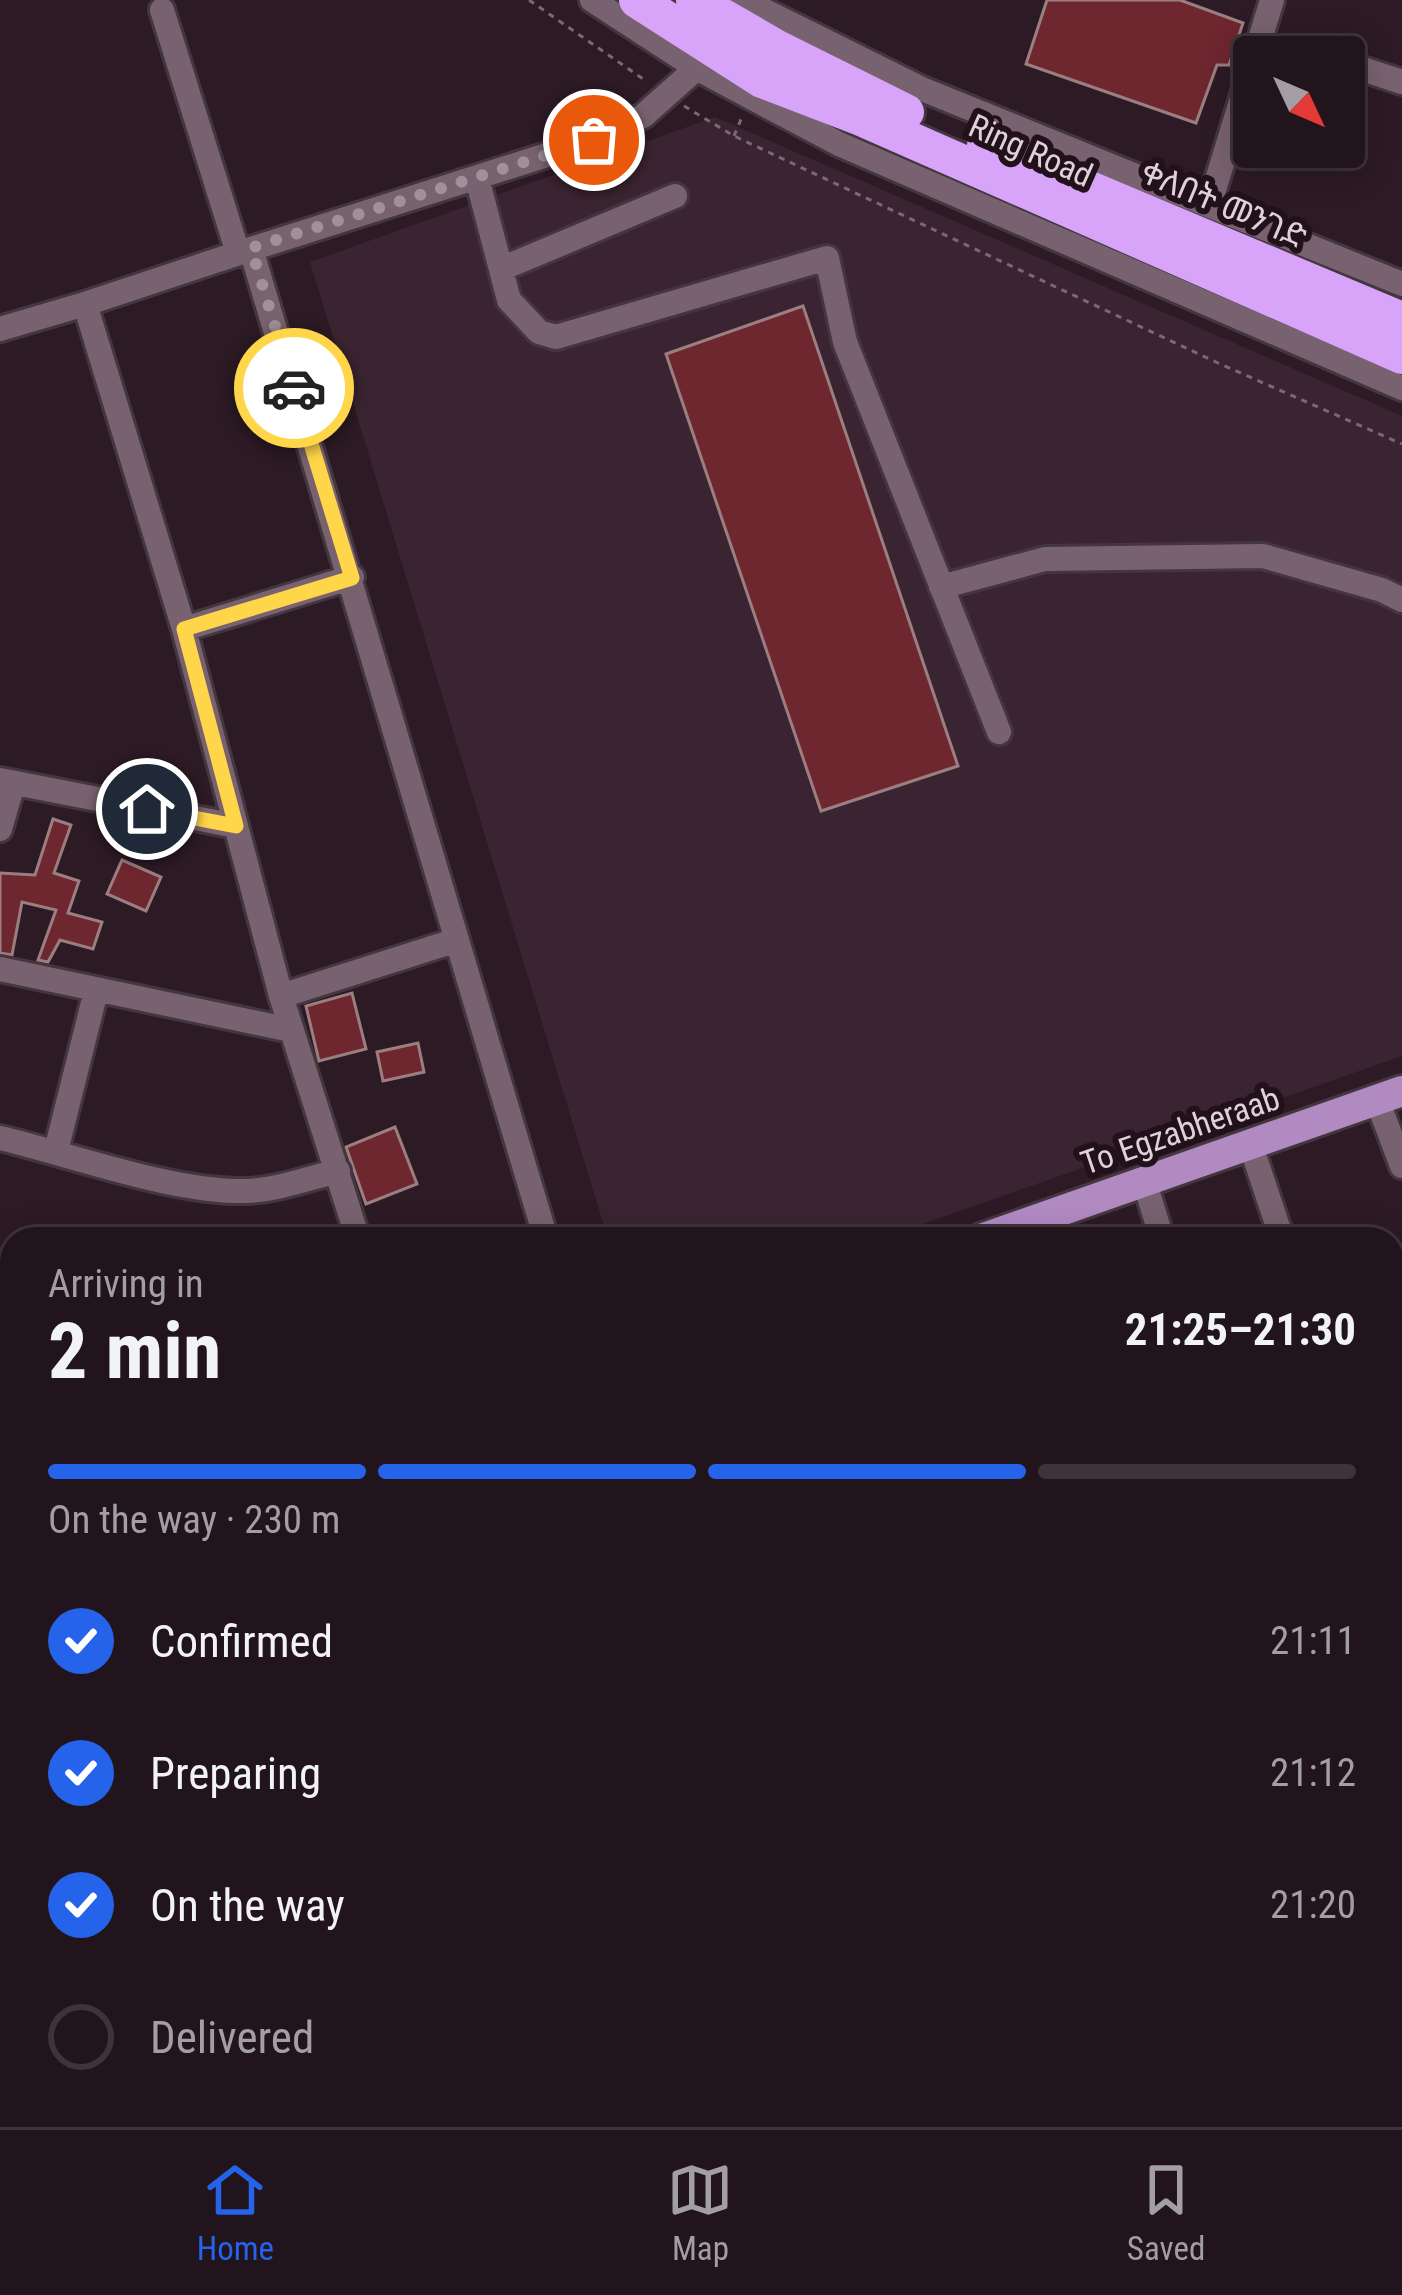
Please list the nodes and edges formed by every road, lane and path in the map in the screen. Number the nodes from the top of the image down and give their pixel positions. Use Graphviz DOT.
graph roads {
  1 [pos="529,0"];
  2 [pos="592,0"];
  3 [pos="638,0"];
  4 [pos="694,0"];
  5 [pos="1272,0"];
  6 [pos="163,10"];
  7 [pos="721,36"];
  8 [pos="1262,36"];
  9 [pos="1365,70"];
  10 [pos="1402,82"];
  11 [pos="668,97"];
  12 [pos="1233,135"];
  13 [pos="477,178"];
  14 [pos="675,196"];
  15 [pos="1210,203"];
  16 [pos="245,251"];
  17 [pos="501,269"];
  18 [pos="1402,284"];
  19 [pos="85,304"];
  20 [pos="1402,320"];
  21 [pos="0,329"];
  22 [pos="1402,356"];
  23 [pos="1402,388"];
  24 [pos="1402,444"];
  25 [pos="352,578"];
  26 [pos="941,587"];
  27 [pos="1402,600"];
  28 [pos="184,629"];
  29 [pos="999,732"];
  30 [pos="6,782"];
  31 [pos="236,826"];
  32 [pos="0,830"];
  33 [pos="457,940"];
  34 [pos="0,969"];
  35 [pos="96,991"];
  36 [pos="281,996"];
  37 [pos="291,1030"];
  38 [pos="1389,1096"];
  39 [pos="0,1138"];
  40 [pos="1250,1143"];
  41 [pos="56,1151"];
  42 [pos="1402,1166"];
  43 [pos="338,1171"];
  44 [pos="1144,1180"];
  45 [pos="354,1227"];
  46 [pos="542,1227"];
  47 [pos="1038,1227"];
  48 [pos="1158,1227"];
  49 [pos="1278,1227"];
  1 -- 11 [label="path"];
  2 -- 7 [label="street"];
  3 -- 7 [label="highway, Ring Road"];
  4 -- 7 [label="highway, ቀለበት መንገድ"];
  5 -- 8 [label="street"];
  6 -- 16 [label="street"];
  7 -- 11 [label="street"];
  7 -- 15 [label="street"];
  7 -- 20 [label="highway, ቀለበት መንገድ"];
  7 -- 22 [label="highway, Ring Road"];
  7 -- 23 [label="street"];
  9 -- 10 [label="street"];
  11 -- 13 [label="street"];
  11 -- 24 [label="path"];
  12 -- 15 [label="street"];
  13 -- 16 [label="street"];
  13 -- 17 [label="street"];
  14 -- 17 [label="street"];
  15 -- 18 [label="street"];
  16 -- 19 [label="street"];
  16 -- 25 [label="street"];
  17 -- 26 [label="street"];
  19 -- 21 [label="street"];
  19 -- 28 [label="street"];
  25 -- 28 [label="street"];
  25 -- 33 [label="street"];
  26 -- 27 [label="street"];
  26 -- 29 [label="street"];
  28 -- 31 [label="street"];
  30 -- 31 [label="street"];
  30 -- 32 [label="street"];
  31 -- 36 [label="street"];
  33 -- 36 [label="street"];
  33 -- 46 [label="street"];
  34 -- 35 [label="street"];
  35 -- 37 [label="street"];
  35 -- 41 [label="street"];
  36 -- 37 [label="street"];
  37 -- 43 [label="street"];
  38 -- 40 [label="main road, To Egzabheraab"];
  38 -- 42 [label="street"];
  39 -- 41 [label="street"];
  40 -- 44 [label="main road, To Egzabheraab"];
  40 -- 49 [label="street"];
  41 -- 43 [label="street"];
  43 -- 45 [label="street"];
  44 -- 47 [label="main road, To Egzabheraab"];
  44 -- 48 [label="street"];
}
